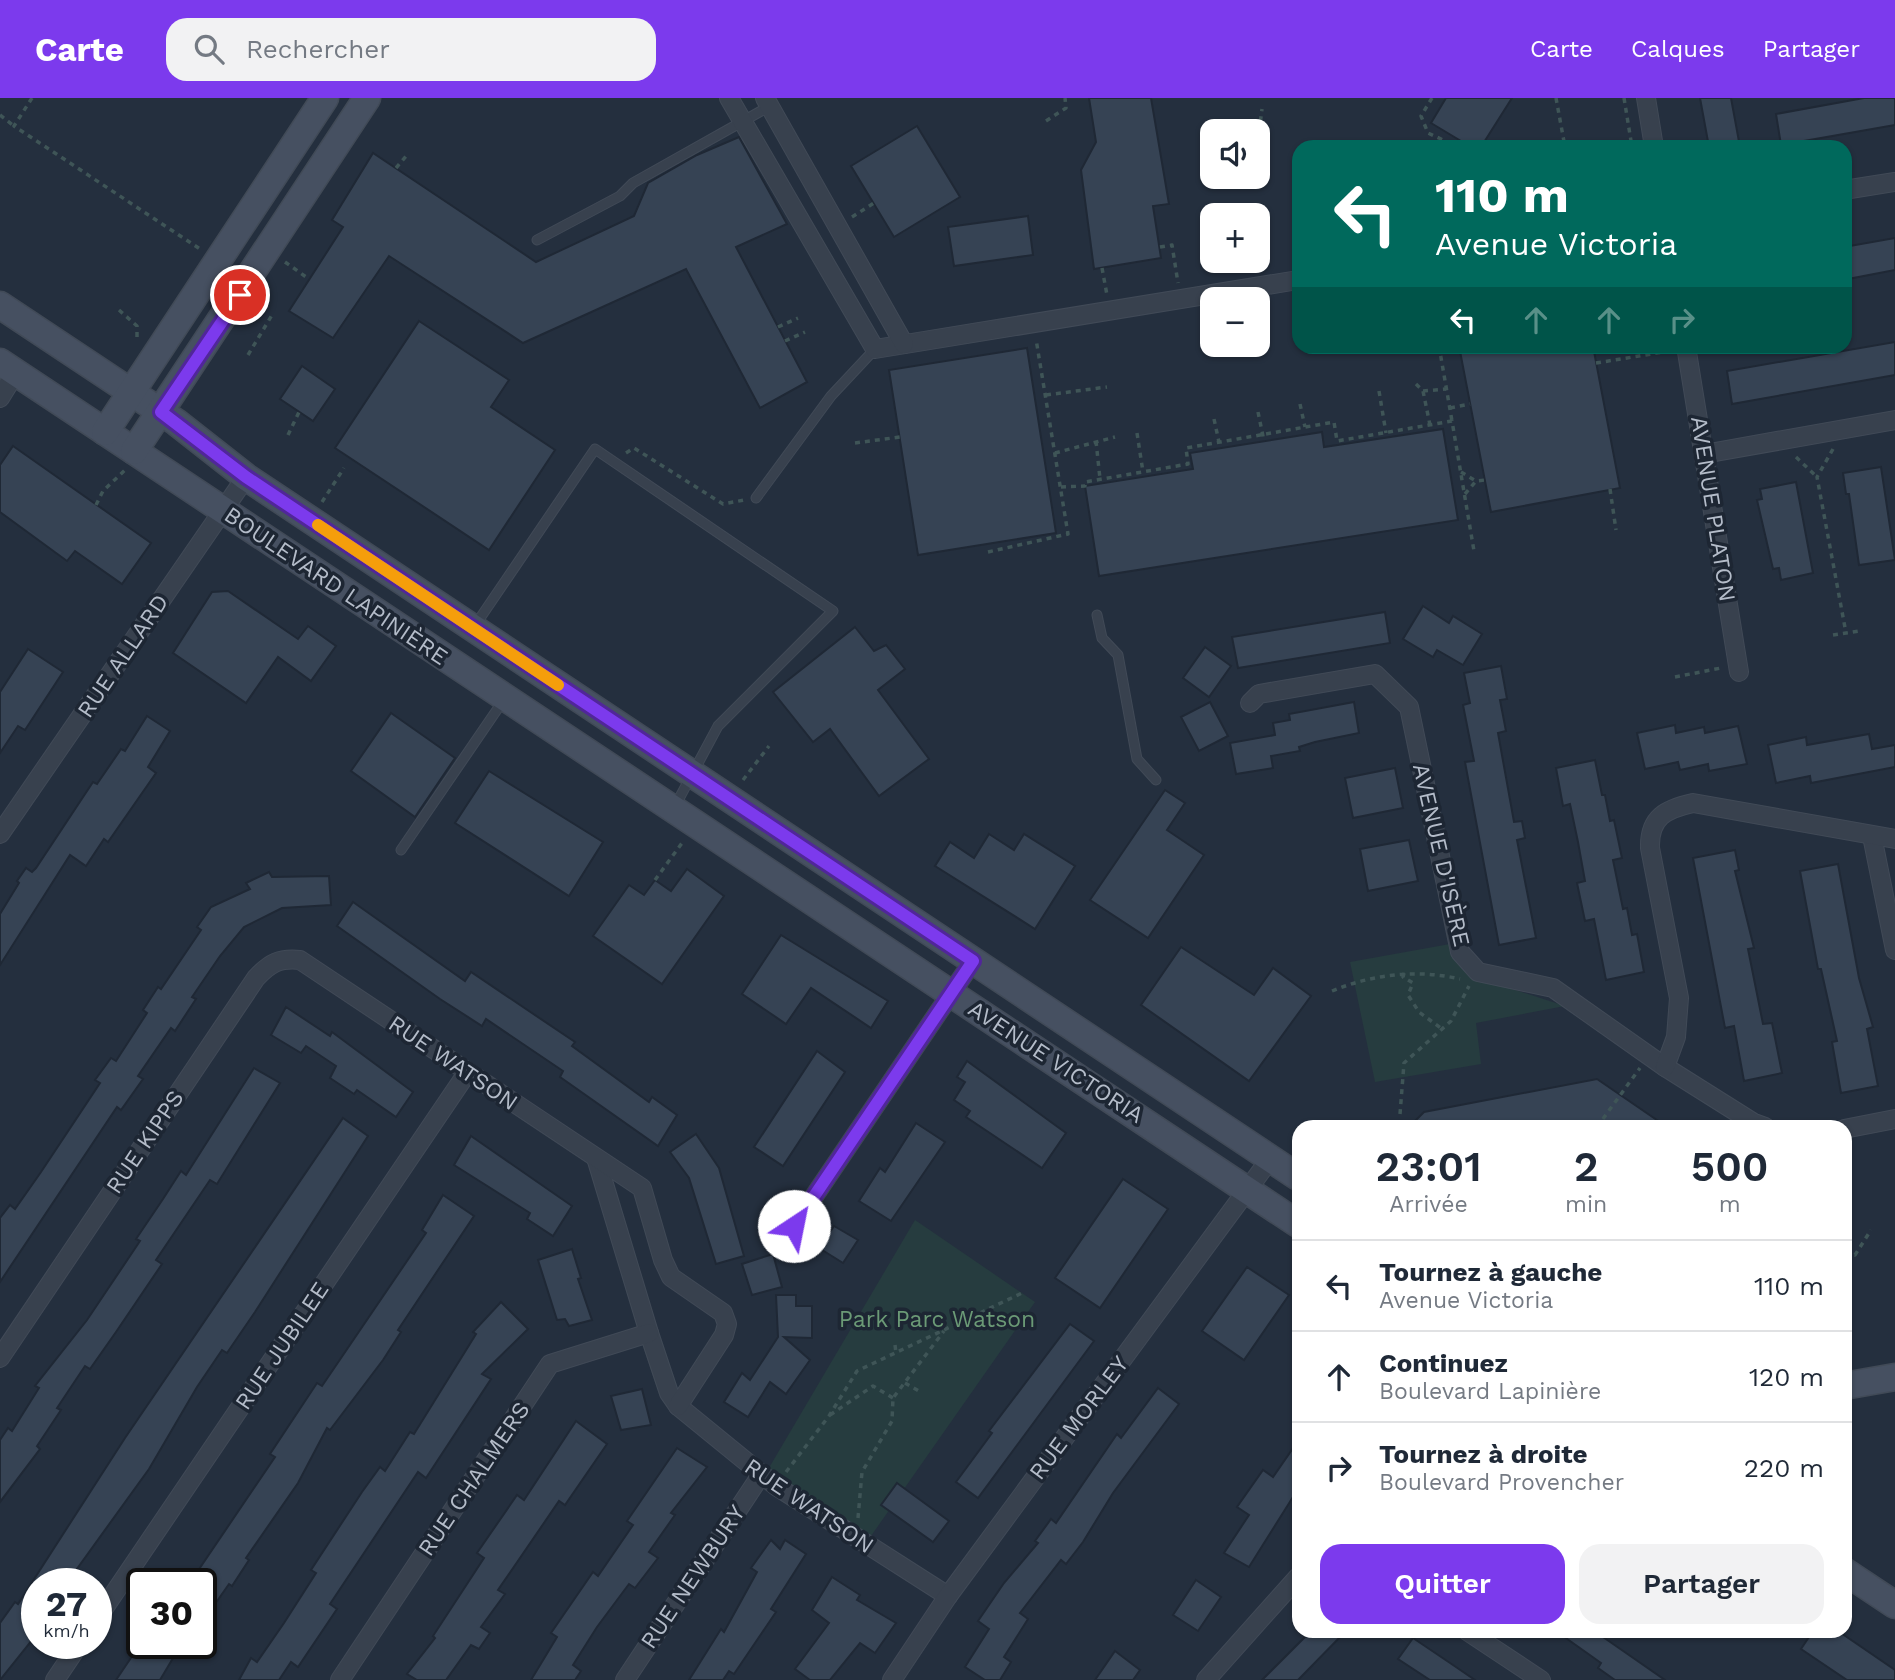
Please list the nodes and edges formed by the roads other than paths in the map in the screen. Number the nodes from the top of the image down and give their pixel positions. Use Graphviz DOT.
graph roads {
  1 [pos="325,98"];
  2 [pos="367,98"];
  3 [pos="729,98"];
  4 [pos="1646,98"];
  5 [pos="767,102"];
  6 [pos="743,122"];
  7 [pos="1653,140"];
  8 [pos="1895,182"];
  9 [pos="1852,189"];
  10 [pos="537,240"];
  11 [pos="1292,281"];
  12 [pos="0,305"];
  13 [pos="904,344"];
  14 [pos="875,349"];
  15 [pos="1687,354"];
  16 [pos="8,367"];
  17 [pos="132,393"];
  18 [pos="0,398"];
  19 [pos="161,412"];
  20 [pos="1895,420"];
  21 [pos="105,432"];
  22 [pos="1704,454"];
  23 [pos="130,460"];
  24 [pos="246,477"];
  25 [pos="756,498"];
  26 [pos="223,510"];
  27 [pos="1097,615"];
  28 [pos="473,628"];
  29 [pos="1738,669"];
  30 [pos="506,698"];
  31 [pos="1250,704"];
  32 [pos="692,773"];
  33 [pos="1156,780"];
  34 [pos="673,809"];
  35 [pos="0,834"];
  36 [pos="1872,836"];
  37 [pos="1895,839"];
  38 [pos="401,850"];
  39 [pos="1895,950"];
  40 [pos="973,961"];
  41 [pos="308,966"];
  42 [pos="952,994"];
  43 [pos="1665,1067"];
  44 [pos="467,1073"];
  45 [pos="1895,1119"];
  46 [pos="1749,1120"];
  47 [pos="1852,1127"];
  48 [pos="1270,1159"];
  49 [pos="597,1161"];
  50 [pos="1292,1173"];
  51 [pos="1249,1190"];
  52 [pos="1292,1220"];
  53 [pos="794,1226"];
  54 [pos="649,1333"];
  55 [pos="0,1358"];
  56 [pos="1895,1377"];
  57 [pos="1852,1385"];
  58 [pos="678,1406"];
  59 [pos="761,1475"];
  60 [pos="1852,1576"];
  61 [pos="1292,1584"];
  62 [pos="948,1595"];
  63 [pos="112,1596"];
  64 [pos="1895,1605"];
  65 [pos="1478,1638"];
  66 [pos="69,1659"];
  67 [pos="55,1680"];
  68 [pos="340,1680"];
  69 [pos="625,1680"];
  70 [pos="892,1680"];
  71 [pos="1206,1680"];
  72 [pos="1541,1680"];
  1 -- 17 [label="main road"];
  2 -- 19 [label="main road"];
  3 -- 6 [label="street"];
  4 -- 7 [label="street"];
  5 -- 6 [label="lane"];
  5 -- 13 [label="street"];
  6 -- 10 [label="lane"];
  6 -- 14 [label="street"];
  8 -- 9 [label="street"];
  11 -- 13 [label="street"];
  12 -- 17 [label="main road, BOULEVARD LAPINIÈRE"];
  13 -- 14 [label="street"];
  14 -- 25 [label="lane"];
  15 -- 22 [label="street, AVENUE PLATON"];
  16 -- 18 [label="street"];
  16 -- 21 [label="main road, BOULEVARD LAPINIÈRE"];
  17 -- 19 [label="main road, BOULEVARD LAPINIÈRE"];
  17 -- 21 [label="main road"];
  19 -- 23 [label="main road"];
  19 -- 24 [label="main road, BOULEVARD LAPINIÈRE"];
  20 -- 22 [label="street"];
  21 -- 23 [label="main road, BOULEVARD LAPINIÈRE"];
  22 -- 29 [label="street, AVENUE PLATON"];
  23 -- 26 [label="main road, BOULEVARD LAPINIÈRE"];
  24 -- 26 [label="street, RUE ALLARD"];
  24 -- 28 [label="main road, BOULEVARD LAPINIÈRE"];
  26 -- 30 [label="main road, BOULEVARD LAPINIÈRE"];
  26 -- 35 [label="street, RUE ALLARD"];
  27 -- 33 [label="lane"];
  28 -- 32 [label="main road, BOULEVARD LAPINIÈRE"];
  28 -- 32 [label="lane"];
  30 -- 34 [label="main road, BOULEVARD LAPINIÈRE"];
  30 -- 38 [label="lane"];
  31 -- 43 [label="street, AVENUE D'ISÈRE"];
  32 -- 34 [label="lane"];
  32 -- 40 [label="main road, AVENUE VICTORIA"];
  34 -- 42 [label="main road, AVENUE VICTORIA"];
  36 -- 37 [label="street"];
  36 -- 39 [label="street"];
  36 -- 43 [label="street"];
  40 -- 42 [label="street"];
  40 -- 48 [label="main road, AVENUE VICTORIA"];
  41 -- 44 [label="street, RUE WATSON"];
  41 -- 55 [label="street, RUE KIPPS"];
  42 -- 51 [label="main road, AVENUE VICTORIA"];
  42 -- 53 [label="street"];
  43 -- 46 [label="street, AVENUE D'ISÈRE"];
  44 -- 49 [label="street, RUE WATSON"];
  44 -- 63 [label="street, RUE JUBILEE"];
  45 -- 47 [label="street"];
  48 -- 50 [label="main road, AVENUE VICTORIA"];
  48 -- 51 [label="street, RUE MORLEY"];
  49 -- 54 [label="street, RUE WATSON"];
  49 -- 58 [label="street, RUE WATSON"];
  51 -- 52 [label="main road, AVENUE VICTORIA"];
  51 -- 62 [label="street, RUE MORLEY"];
  54 -- 58 [label="street, RUE WATSON"];
  54 -- 68 [label="street, RUE CHALMERS"];
  56 -- 57 [label="main road"];
  58 -- 59 [label="street, RUE WATSON"];
  59 -- 62 [label="street, RUE WATSON"];
  59 -- 69 [label="street, RUE NEWBURY"];
  60 -- 64 [label="main road"];
  61 -- 71 [label="street"];
  62 -- 70 [label="street, RUE MORLEY"];
  65 -- 72 [label="street"];
  66 -- 67 [label="street"];
}
